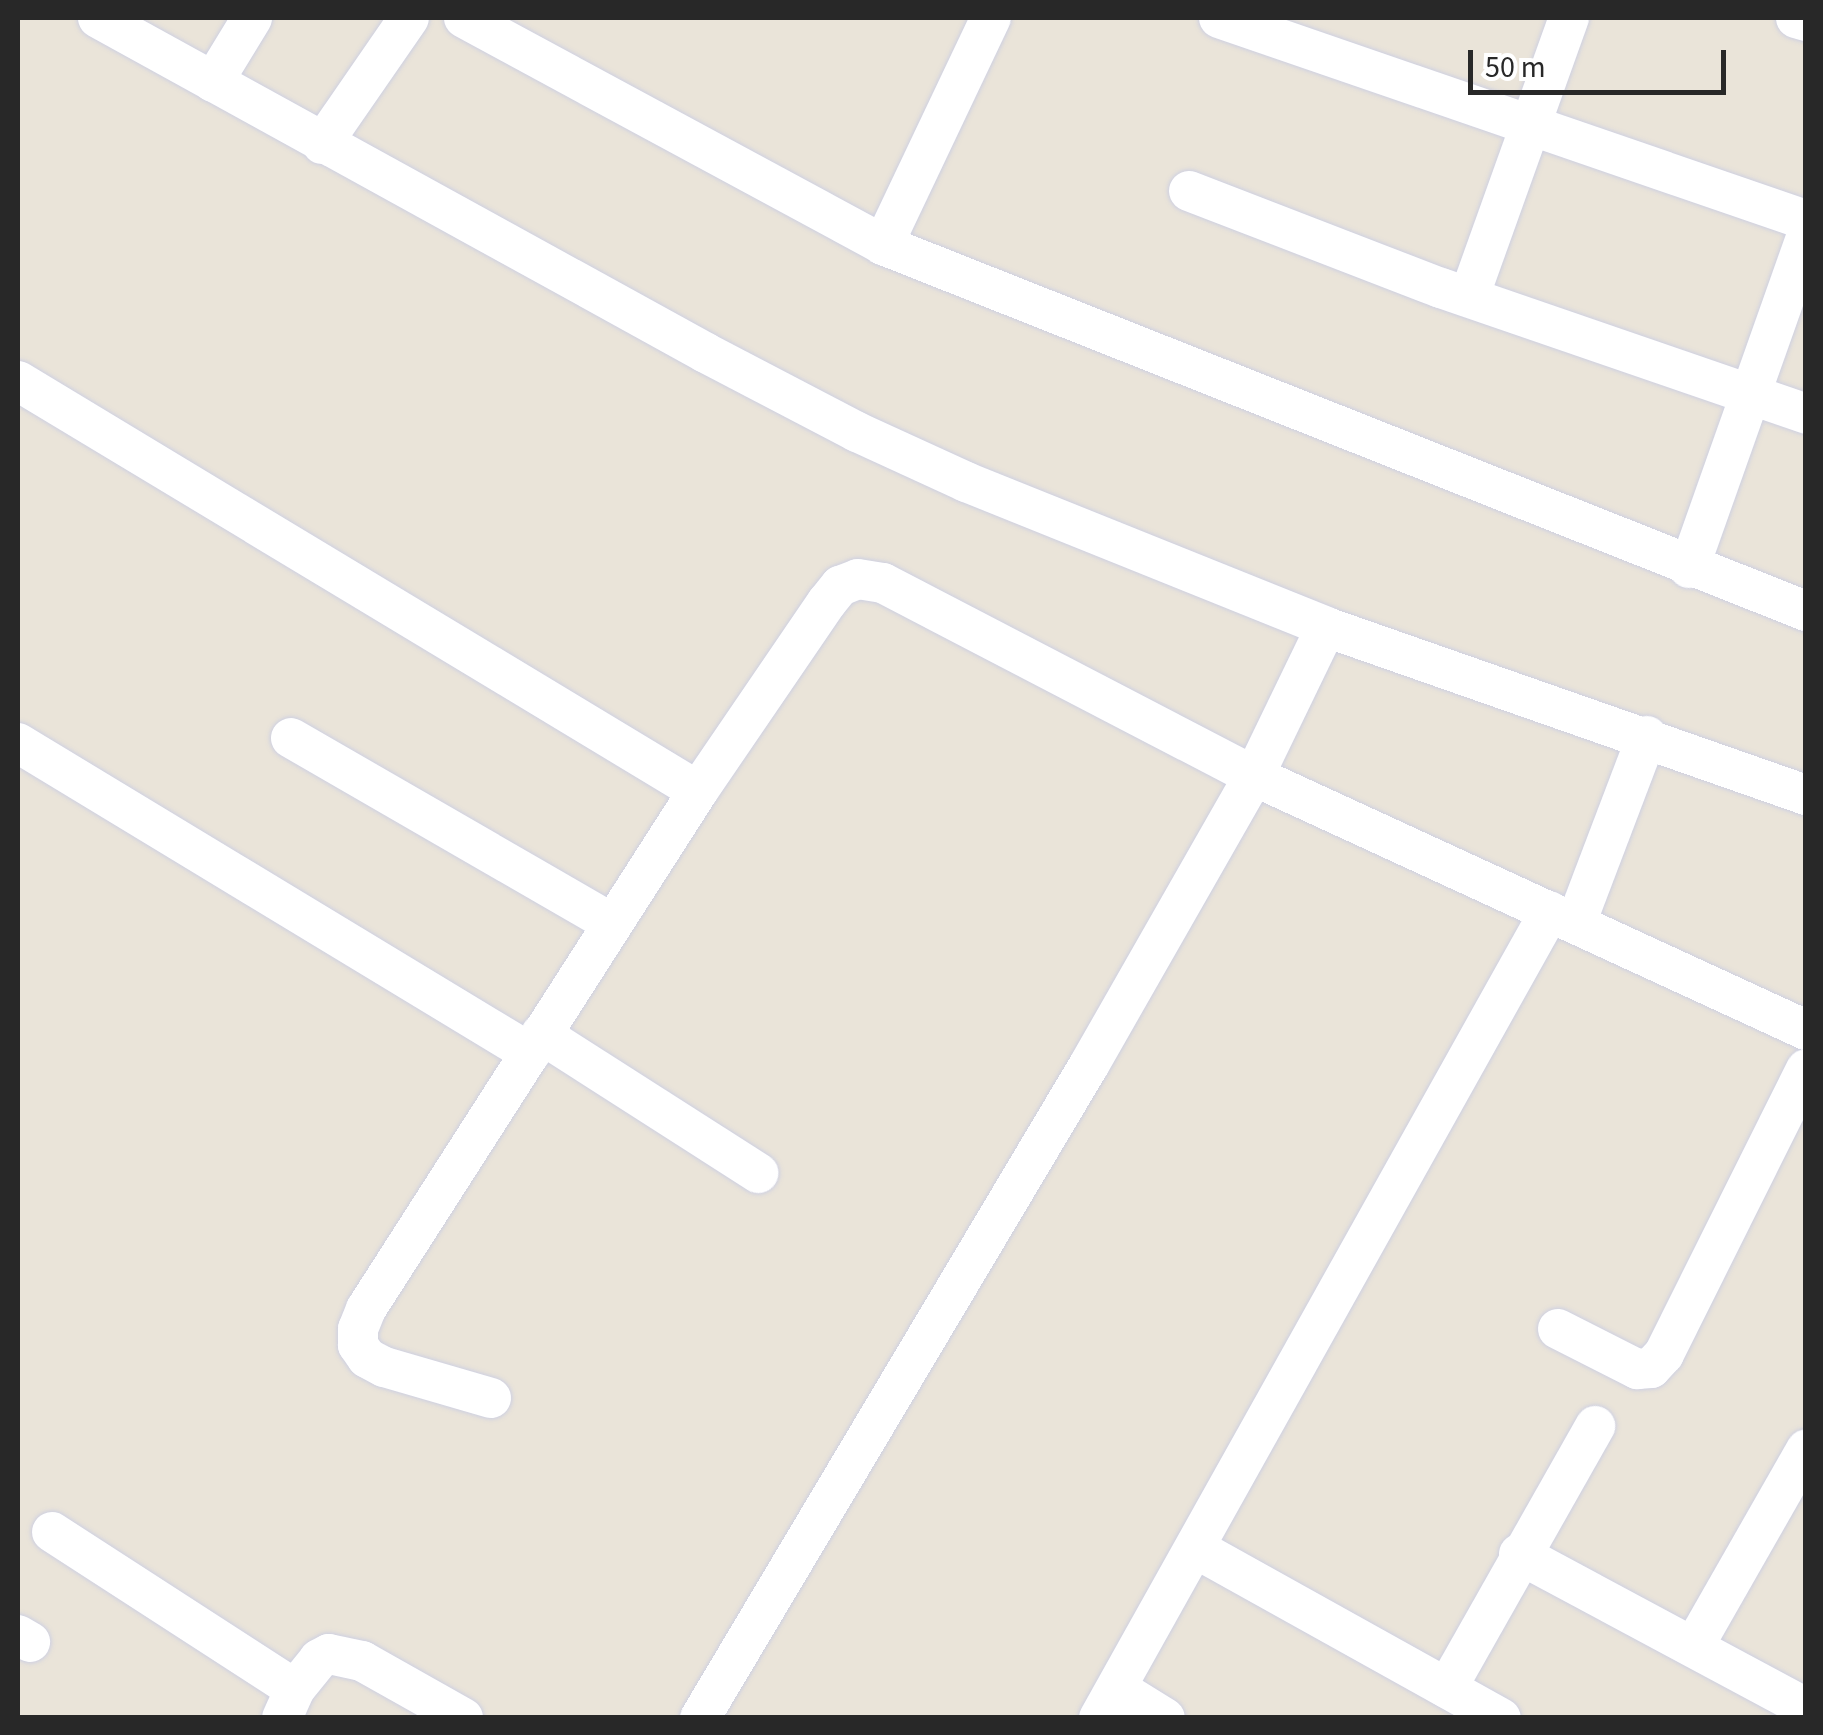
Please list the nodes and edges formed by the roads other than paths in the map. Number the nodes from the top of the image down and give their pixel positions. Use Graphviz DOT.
graph roads {
  1 [pos="98,18"];
  2 [pos="252,18"];
  3 [pos="409,18"];
  4 [pos="464,18"];
  5 [pos="991,18"];
  6 [pos="1219,18"];
  7 [pos="1569,18"];
  8 [pos="1796,18"];
  9 [pos="1806,21"];
  10 [pos="213,82"];
  11 [pos="1530,126"];
  12 [pos="322,144"];
  13 [pos="1188,191"];
  14 [pos="1806,220"];
  15 [pos="1806,237"];
  16 [pos="883,245"];
  17 [pos="1469,296"];
  18 [pos="18,381"];
  19 [pos="1753,396"];
  20 [pos="1806,414"];
  21 [pos="1689,568"];
  22 [pos="1806,611"];
  23 [pos="1326,626"];
  24 [pos="1646,736"];
  25 [pos="291,738"];
  26 [pos="18,742"];
  27 [pos="1254,776"];
  28 [pos="698,791"];
  29 [pos="1806,795"];
  30 [pos="1563,917"];
  31 [pos="612,923"];
  32 [pos="1806,1030"];
  33 [pos="535,1044"];
  34 [pos="1806,1069"];
  35 [pos="758,1173"];
  36 [pos="1558,1329"];
  37 [pos="490,1398"];
  38 [pos="1595,1426"];
  39 [pos="1806,1450"];
  40 [pos="52,1532"];
  41 [pos="1195,1548"];
  42 [pos="1519,1554"];
  43 [pos="1694,1646"];
  44 [pos="1447,1688"];
  45 [pos="288,1703"];
  46 [pos="1108,1704"];
  47 [pos="1806,1708"];
  48 [pos="463,1718"];
  49 [pos="700,1718"];
  50 [pos="1164,1718"];
  51 [pos="1501,1718"];
  1 -- 10 [label="street"];
  2 -- 10 [label="street"];
  3 -- 12 [label="street"];
  4 -- 16 [label="street"];
  5 -- 16 [label="street"];
  6 -- 11 [label="street"];
  7 -- 11 [label="street"];
  8 -- 9 [label="street"];
  10 -- 12 [label="street"];
  11 -- 14 [label="street"];
  11 -- 17 [label="street"];
  12 -- 23 [label="street"];
  13 -- 17 [label="street"];
  15 -- 19 [label="street"];
  16 -- 21 [label="street"];
  17 -- 19 [label="street"];
  18 -- 28 [label="street"];
  19 -- 20 [label="street"];
  19 -- 21 [label="street"];
  21 -- 22 [label="street"];
  23 -- 24 [label="street"];
  23 -- 27 [label="street"];
  24 -- 29 [label="street"];
  24 -- 30 [label="street"];
  25 -- 31 [label="street"];
  26 -- 33 [label="street"];
  27 -- 28 [label="street"];
  27 -- 30 [label="street"];
  27 -- 49 [label="street"];
  28 -- 31 [label="street"];
  30 -- 32 [label="street"];
  30 -- 41 [label="street"];
  31 -- 33 [label="street"];
  33 -- 35 [label="street"];
  33 -- 37 [label="street"];
  34 -- 36 [label="street"];
  38 -- 42 [label="street"];
  39 -- 43 [label="street"];
  40 -- 45 [label="street"];
  41 -- 44 [label="street"];
  41 -- 46 [label="street"];
  42 -- 43 [label="street"];
  42 -- 44 [label="street"];
  43 -- 47 [label="street"];
  44 -- 51 [label="street"];
  45 -- 48 [label="street"];
  46 -- 50 [label="street"];
}
